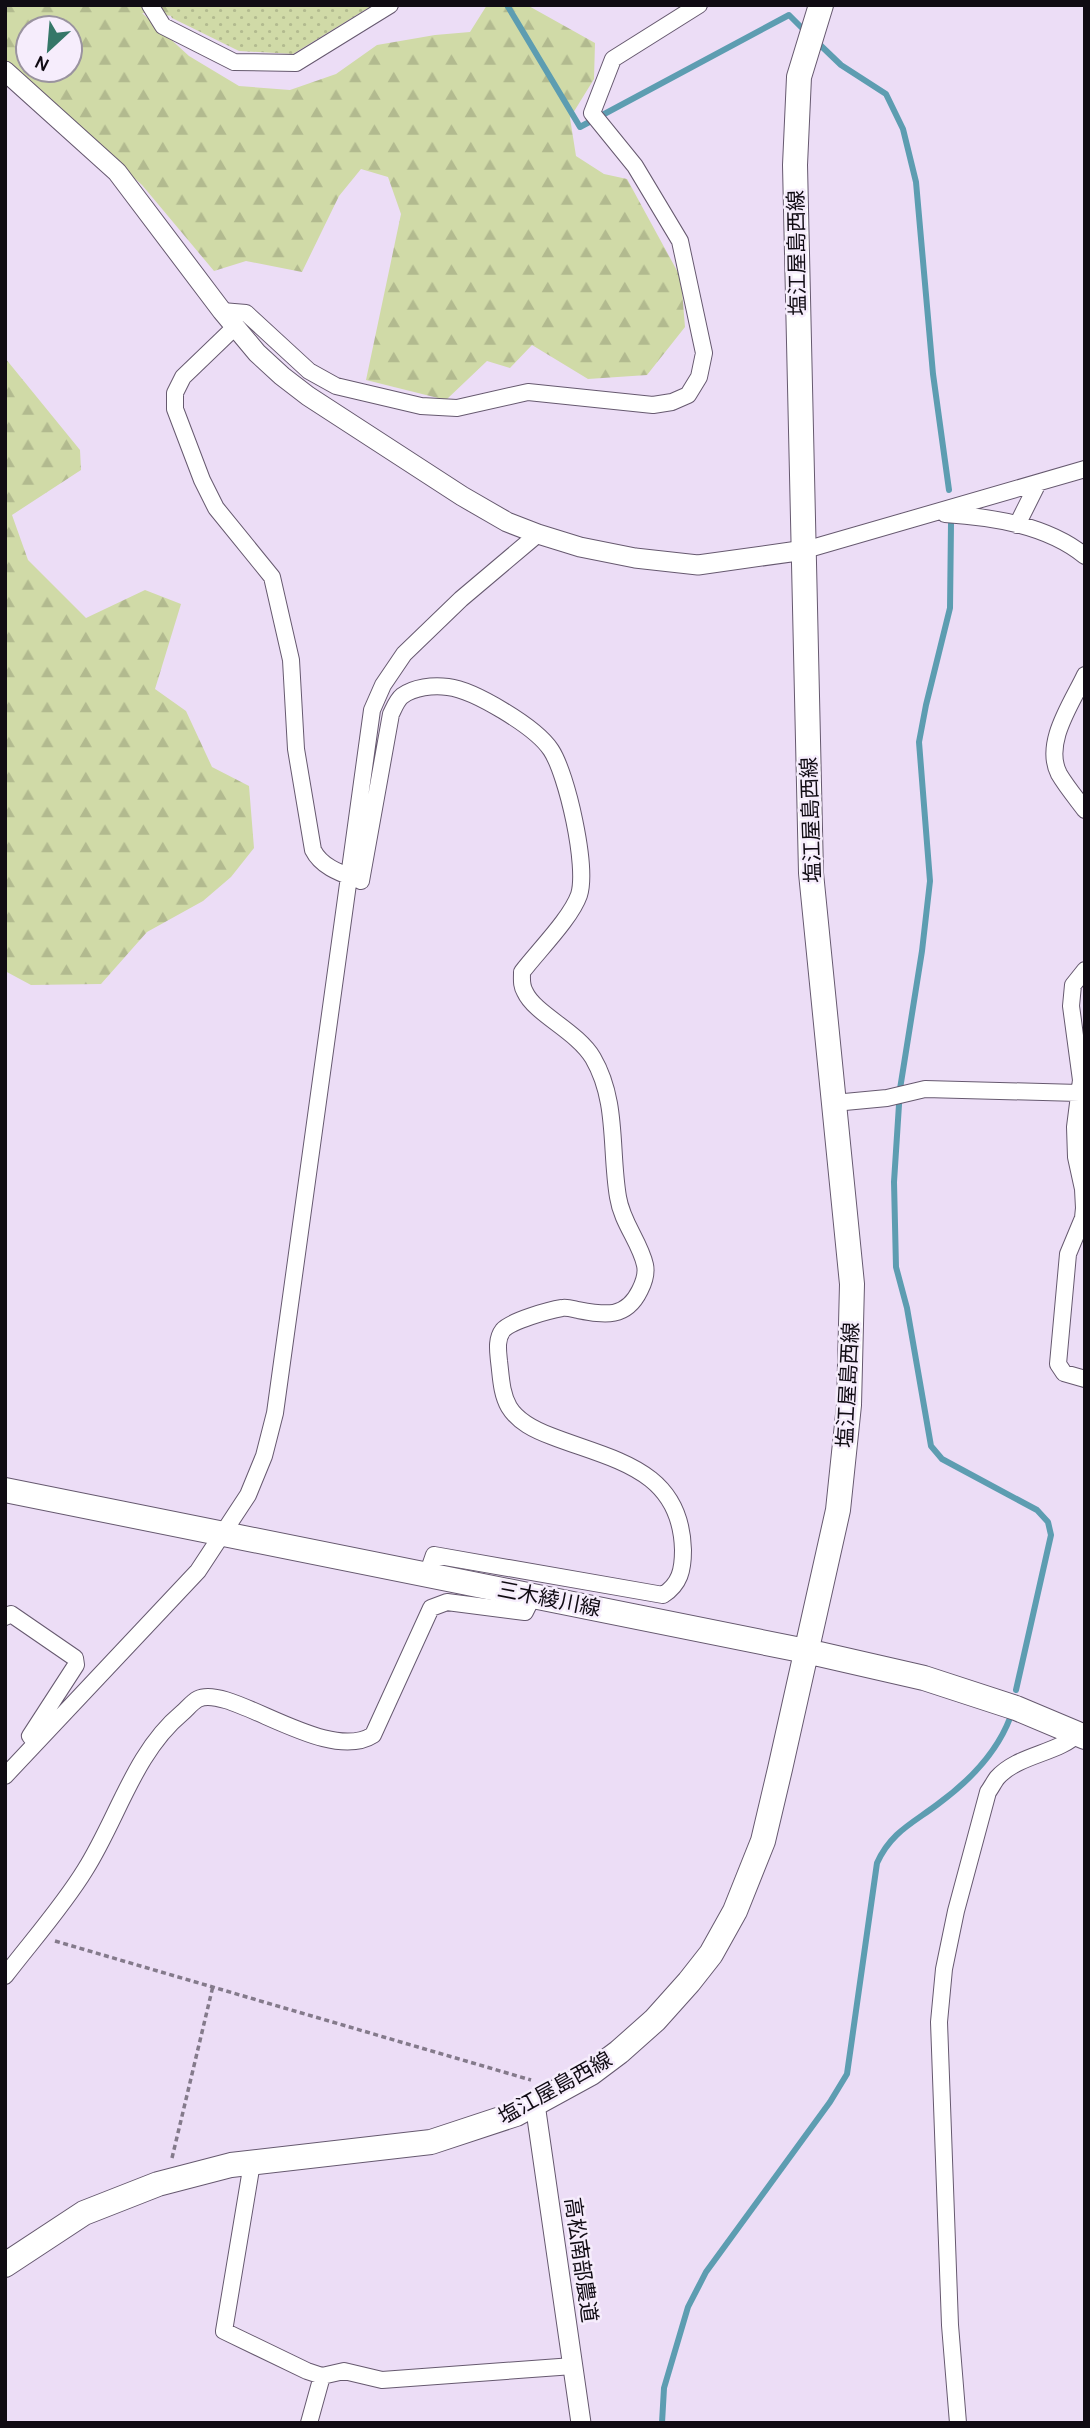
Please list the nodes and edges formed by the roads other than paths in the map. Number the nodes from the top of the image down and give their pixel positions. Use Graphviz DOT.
graph roads {
  1 [pos="150,5"];
  2 [pos="390,5"];
  3 [pos="699,5"];
  4 [pos="821,5"];
  5 [pos="5,71"];
  6 [pos="222,312"];
  7 [pos="235,327"];
  8 [pos="1085,469"];
  9 [pos="1038,483"];
  10 [pos="934,513"];
  11 [pos="1017,525"];
  12 [pos="538,534"];
  13 [pos="804,551"];
  14 [pos="1085,555"];
  15 [pos="1085,675"];
  16 [pos="1085,810"];
  17 [pos="350,877"];
  18 [pos="1085,970"];
  19 [pos="1079,1093"];
  20 [pos="835,1103"];
  21 [pos="1084,1209"];
  22 [pos="1085,1378"];
  23 [pos="5,1490"];
  24 [pos="224,1534"];
  25 [pos="427,1575"];
  26 [pos="533,1596"];
  27 [pos="5,1617"];
  28 [pos="806,1651"];
  29 [pos="1083,1732"];
  30 [pos="36,1743"];
  31 [pos="5,1776"];
  32 [pos="5,1976"];
  33 [pos="541,2100"];
  34 [pos="252,2163"];
  35 [pos="5,2265"];
  36 [pos="573,2366"];
  37 [pos="322,2375"];
  38 [pos="309,2423"];
  39 [pos="581,2423"];
  40 [pos="958,2423"];
  1 -- 2 [label="street"];
  3 -- 6 [label="street"];
  4 -- 13 [label="main road, 塩江屋島西線"];
  5 -- 6 [label="street"];
  6 -- 7 [label="street"];
  7 -- 12 [label="street"];
  7 -- 17 [label="street"];
  8 -- 9 [label="street"];
  9 -- 10 [label="street"];
  9 -- 11 [label="street"];
  10 -- 11 [label="street"];
  10 -- 13 [label="street"];
  11 -- 14 [label="street"];
  12 -- 13 [label="street"];
  12 -- 17 [label="street"];
  13 -- 20 [label="main road, 塩江屋島西線"];
  15 -- 16 [label="street"];
  17 -- 24 [label="street"];
  17 -- 25 [label="street"];
  18 -- 19 [label="street"];
  19 -- 20 [label="street"];
  19 -- 21 [label="street"];
  20 -- 28 [label="main road, 塩江屋島西線"];
  21 -- 22 [label="street"];
  23 -- 24 [label="main road, 三木綾川線"];
  24 -- 25 [label="main road, 三木綾川線"];
  24 -- 30 [label="street"];
  25 -- 26 [label="main road, 三木綾川線"];
  26 -- 28 [label="main road, 三木綾川線"];
  26 -- 32 [label="street"];
  27 -- 30 [label="street"];
  28 -- 29 [label="main road, 三木綾川線"];
  28 -- 33 [label="main road, 塩江屋島西線"];
  29 -- 40 [label="street"];
  30 -- 31 [label="street"];
  33 -- 34 [label="main road, 塩江屋島西線"];
  33 -- 36 [label="street, 高松南部農道"];
  34 -- 35 [label="main road, 塩江屋島西線"];
  34 -- 37 [label="street"];
  36 -- 37 [label="street"];
  36 -- 39 [label="street, 高松南部農道"];
  37 -- 38 [label="street"];
}
